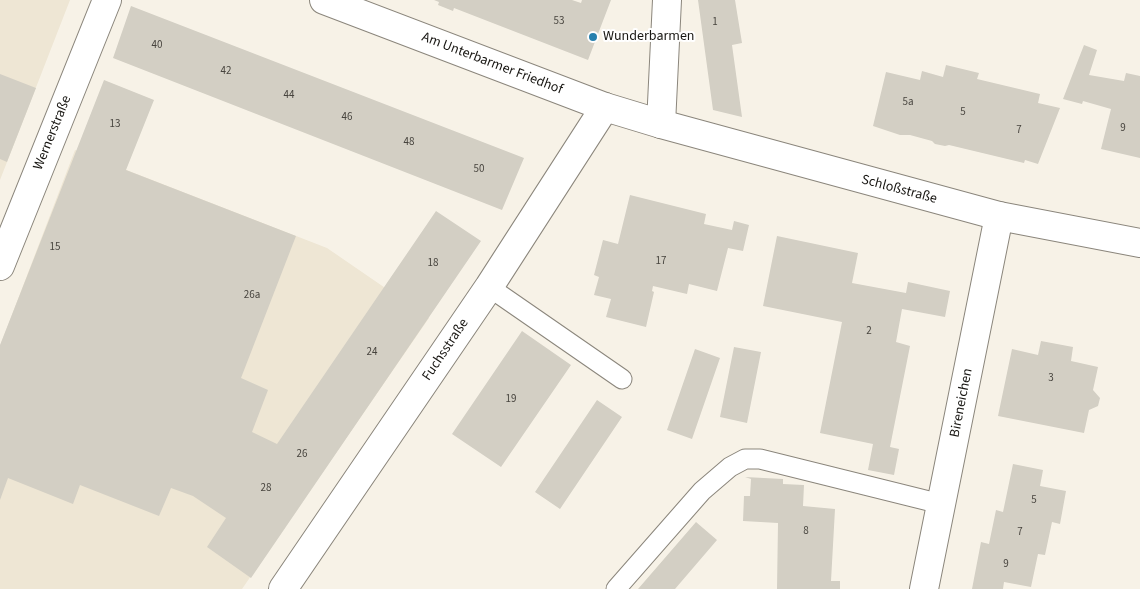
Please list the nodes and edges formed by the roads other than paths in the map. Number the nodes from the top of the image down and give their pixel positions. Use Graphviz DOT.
graph roads {
  1 [pos="107,0"];
  2 [pos="324,0"];
  3 [pos="667,0"];
  4 [pos="605,107"];
  5 [pos="660,124"];
  6 [pos="998,216"];
  7 [pos="1140,243"];
  8 [pos="0,266"];
  9 [pos="489,287"];
  10 [pos="622,379"];
  11 [pos="942,504"];
  12 [pos="282,589"];
  13 [pos="616,589"];
  14 [pos="924,589"];
  1 -- 8 [label="street, Wernerstraße"];
  2 -- 4 [label="street, Am Unterbarmer Friedhof"];
  3 -- 5 [label="street"];
  4 -- 5 [label="street, Am Unterbarmer Friedhof"];
  4 -- 9 [label="street, Fuchsstraße"];
  5 -- 6 [label="street, Schloßstraße"];
  6 -- 7 [label="street, Schloßstraße"];
  6 -- 11 [label="street, Bireneichen"];
  9 -- 10 [label="lane"];
  9 -- 12 [label="street, Fuchsstraße"];
  11 -- 13 [label="lane"];
  11 -- 14 [label="street, Bireneichen"];
}
